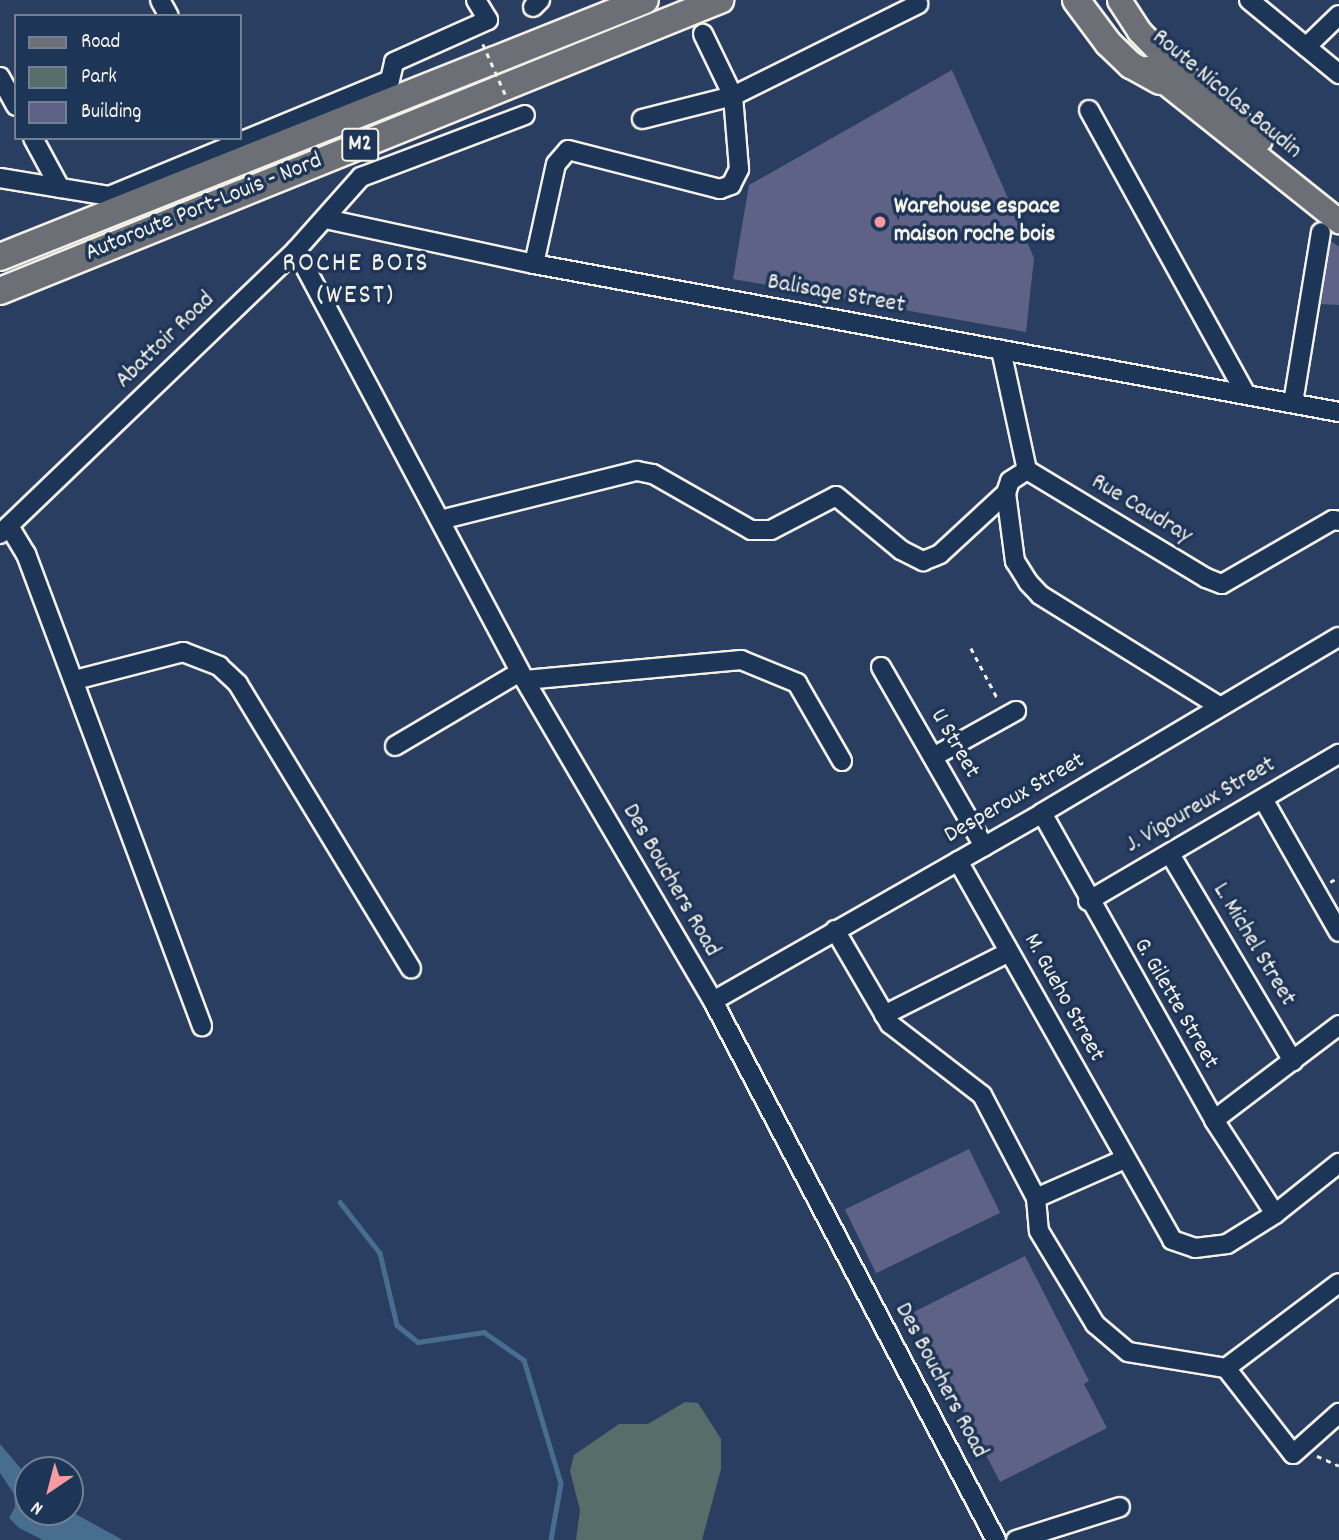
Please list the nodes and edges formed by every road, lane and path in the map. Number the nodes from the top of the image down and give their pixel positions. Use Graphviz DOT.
graph roads {
  1 [pos="477,0"];
  2 [pos="645,0"];
  3 [pos="720,0"];
  4 [pos="1076,0"];
  5 [pos="1090,0"];
  6 [pos="1119,0"];
  7 [pos="1249,0"];
  8 [pos="918,4"];
  9 [pos="1339,15"];
  10 [pos="703,34"];
  11 [pos="483,44"];
  12 [pos="1306,47"];
  13 [pos="1339,74"];
  14 [pos="0,76"];
  15 [pos="1160,81"];
  16 [pos="506,96"];
  17 [pos="733,96"];
  18 [pos="14,102"];
  19 [pos="1089,110"];
  20 [pos="525,116"];
  21 [pos="642,120"];
  22 [pos="242,138"];
  23 [pos="34,140"];
  24 [pos="238,140"];
  25 [pos="0,178"];
  26 [pos="60,188"];
  27 [pos="1339,203"];
  28 [pos="326,219"];
  29 [pos="1330,227"];
  30 [pos="296,250"];
  31 [pos="0,257"];
  32 [pos="534,264"];
  33 [pos="0,291"];
  34 [pos="1001,350"];
  35 [pos="1245,393"];
  36 [pos="1293,403"];
  37 [pos="1339,412"];
  38 [pos="1027,470"];
  39 [pos="1006,493"];
  40 [pos="440,520"];
  41 [pos="1339,521"];
  42 [pos="4,530"];
  43 [pos="1339,637"];
  44 [pos="971,648"];
  45 [pos="881,667"];
  46 [pos="522,676"];
  47 [pos="75,680"];
  48 [pos="1219,706"];
  49 [pos="1011,714"];
  50 [pos="395,746"];
  51 [pos="1339,754"];
  52 [pos="933,757"];
  53 [pos="842,761"];
  54 [pos="1263,799"];
  55 [pos="1042,813"];
  56 [pos="984,846"];
  57 [pos="1170,854"];
  58 [pos="958,861"];
  59 [pos="1088,901"];
  60 [pos="835,930"];
  61 [pos="1339,932"];
  62 [pos="1009,952"];
  63 [pos="411,968"];
  64 [pos="713,1001"];
  65 [pos="884,1015"];
  66 [pos="1339,1025"];
  67 [pos="202,1026"];
  68 [pos="1293,1061"];
  69 [pos="1214,1121"];
  70 [pos="1125,1158"];
  71 [pos="1339,1163"];
  72 [pos="1036,1198"];
  73 [pos="1275,1214"];
  74 [pos="1339,1283"];
  75 [pos="1226,1368"];
  76 [pos="1339,1413"];
  77 [pos="1293,1454"];
  78 [pos="1339,1466"];
  79 [pos="1120,1507"];
  80 [pos="996,1540"];
  81 [pos="1016,1540"];
  1 -- 22 [label="street"];
  2 -- 31 [label="highway, M2"];
  3 -- 33 [label="highway, Autoroute Port-Louis - Nord / M2"];
  4 -- 15 [label="highway"];
  5 -- 15 [label="main road, Route Nicolas Baudin"];
  6 -- 27 [label="main road, Route Nicolas Baudin"];
  7 -- 12 [label="street"];
  8 -- 17 [label="street"];
  9 -- 12 [label="street"];
  10 -- 17 [label="street"];
  11 -- 16 [label="path, bridge"];
  12 -- 13 [label="street"];
  14 -- 18 [label="street"];
  15 -- 29 [label="main road, Route Nicolas Baudin"];
  17 -- 21 [label="street"];
  17 -- 32 [label="street"];
  19 -- 35 [label="street"];
  20 -- 28 [label="street, Abattoir Road"];
  23 -- 26 [label="street"];
  24 -- 26 [label="street"];
  25 -- 26 [label="street"];
  28 -- 30 [label="street, Abattoir Road"];
  28 -- 32 [label="street, Balisage Street"];
  29 -- 36 [label="street"];
  30 -- 40 [label="street, Des Bouchers Road"];
  30 -- 42 [label="street, Abattoir Road"];
  32 -- 34 [label="street, Balisage Street"];
  34 -- 35 [label="street, Balisage Street"];
  34 -- 38 [label="street"];
  35 -- 36 [label="street, Balisage Street"];
  36 -- 37 [label="street, Balisage Street"];
  38 -- 39 [label="street"];
  38 -- 41 [label="street, Rue Caudray"];
  39 -- 40 [label="street"];
  39 -- 48 [label="street"];
  40 -- 46 [label="street, Des Bouchers Road"];
  42 -- 47 [label="street"];
  43 -- 48 [label="street, Desperoux Street"];
  44 -- 49 [label="path"];
  45 -- 52 [label="street, U Street"];
  46 -- 50 [label="street"];
  46 -- 53 [label="street"];
  46 -- 64 [label="street, Des Bouchers Road"];
  47 -- 63 [label="street"];
  47 -- 67 [label="street"];
  48 -- 55 [label="street, Desperoux Street"];
  49 -- 52 [label="street"];
  51 -- 54 [label="street, J. Vigoureux Street"];
  52 -- 56 [label="street, U Street"];
  54 -- 57 [label="street, J. Vigoureux Street"];
  54 -- 61 [label="street"];
  55 -- 56 [label="street, Desperoux Street"];
  55 -- 59 [label="street, G. Gilette Street"];
  56 -- 58 [label="street, Desperoux Street"];
  57 -- 59 [label="street, J. Vigoureux Street"];
  57 -- 68 [label="street, L. Michel Street"];
  58 -- 60 [label="street, Desperoux Street"];
  58 -- 62 [label="street, M. Gueho Street"];
  59 -- 69 [label="street, G. Gilette Street"];
  60 -- 64 [label="street, Desperoux Street"];
  60 -- 65 [label="street"];
  62 -- 65 [label="street"];
  62 -- 70 [label="street, M. Gueho Street"];
  64 -- 80 [label="street, Des Bouchers Road"];
  65 -- 72 [label="street"];
  66 -- 68 [label="street"];
  68 -- 69 [label="street"];
  69 -- 73 [label="street, G. Gilette Street"];
  70 -- 72 [label="street"];
  70 -- 73 [label="street, M. Gueho Street"];
  71 -- 73 [label="street"];
  72 -- 75 [label="street"];
  74 -- 75 [label="street"];
  75 -- 77 [label="street"];
  76 -- 77 [label="street"];
  77 -- 78 [label="path"];
  79 -- 81 [label="street"];
}
